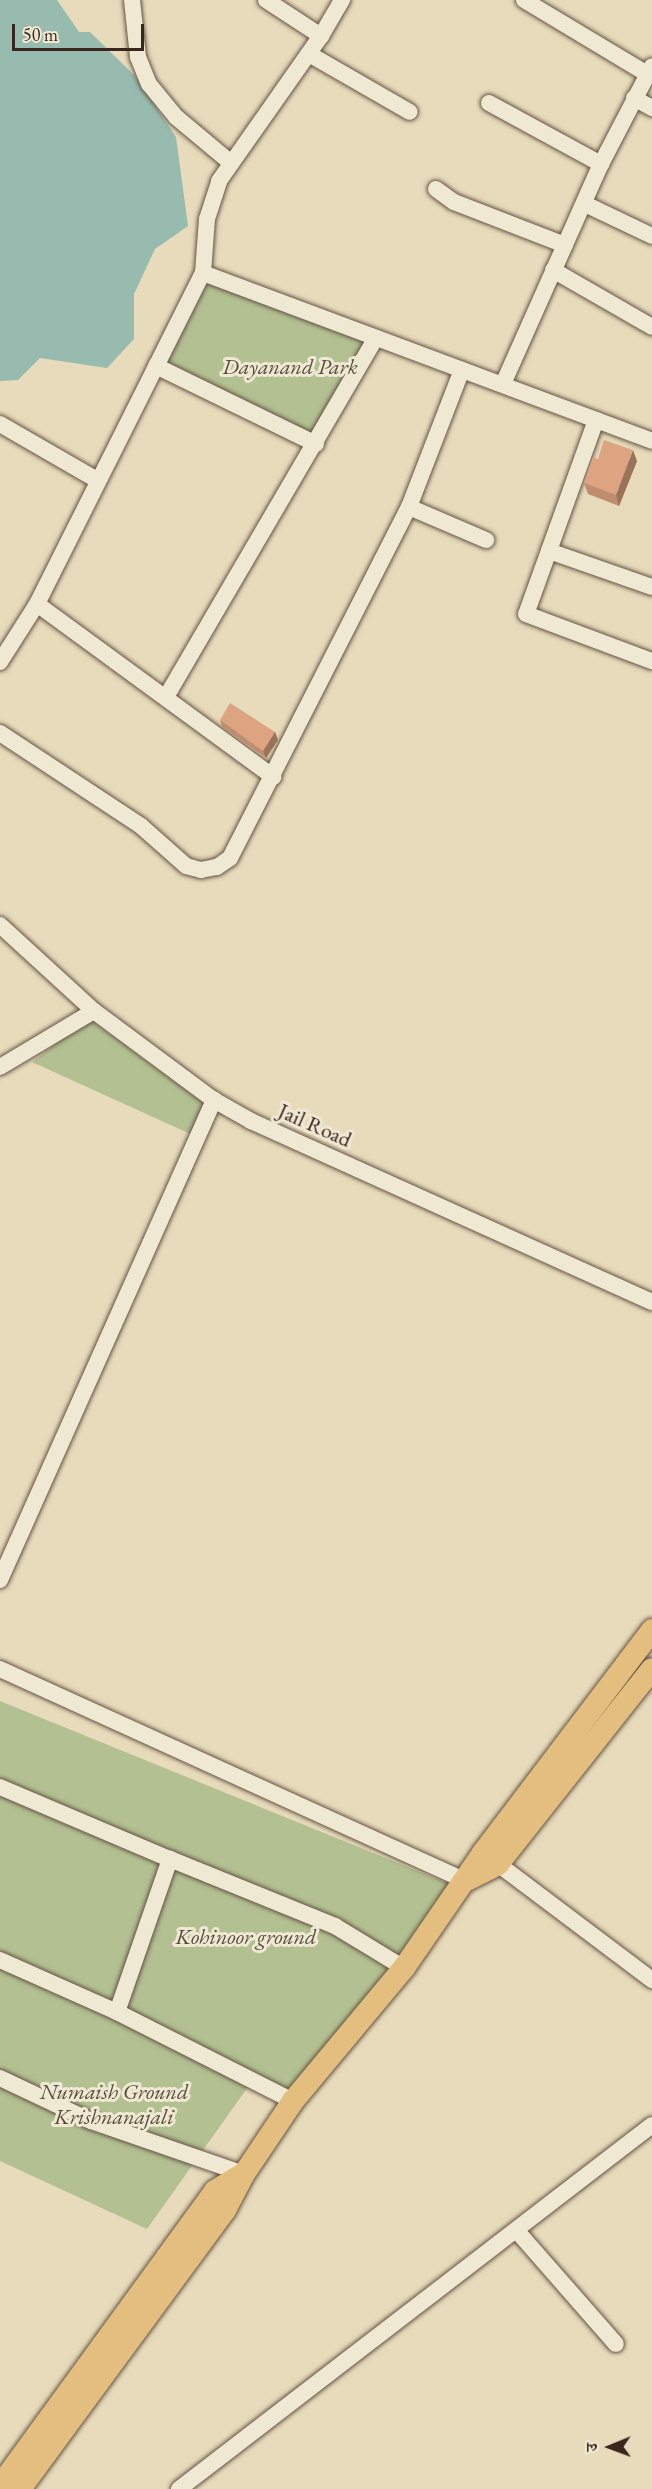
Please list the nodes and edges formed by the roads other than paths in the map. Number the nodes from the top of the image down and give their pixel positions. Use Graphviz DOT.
graph roads {
  1 [pos="132,0"];
  2 [pos="266,0"];
  3 [pos="342,0"];
  4 [pos="524,0"];
  5 [pos="321,36"];
  6 [pos="309,54"];
  7 [pos="650,70"];
  8 [pos="634,98"];
  9 [pos="489,103"];
  10 [pos="652,108"];
  11 [pos="410,112"];
  12 [pos="231,163"];
  13 [pos="602,164"];
  14 [pos="436,189"];
  15 [pos="585,204"];
  16 [pos="652,236"];
  17 [pos="565,245"];
  18 [pos="552,270"];
  19 [pos="203,273"];
  20 [pos="652,327"];
  21 [pos="376,338"];
  22 [pos="156,366"];
  23 [pos="462,370"];
  24 [pos="503,384"];
  25 [pos="596,420"];
  26 [pos="0,424"];
  27 [pos="652,441"];
  28 [pos="316,444"];
  29 [pos="97,480"];
  30 [pos="409,507"];
  31 [pos="486,540"];
  32 [pos="549,551"];
  33 [pos="652,587"];
  34 [pos="38,604"];
  35 [pos="652,661"];
  36 [pos="0,662"];
  37 [pos="166,697"];
  38 [pos="0,733"];
  39 [pos="273,777"];
  40 [pos="0,925"];
  41 [pos="94,1011"];
  42 [pos="0,1067"];
  43 [pos="214,1100"];
  44 [pos="652,1302"];
  45 [pos="0,1580"];
  46 [pos="652,1630"];
  47 [pos="0,1669"];
  48 [pos="652,1669"];
  49 [pos="0,1787"];
  50 [pos="170,1859"];
  51 [pos="498,1864"];
  52 [pos="465,1881"];
  53 [pos="0,1960"];
  54 [pos="405,1968"];
  55 [pos="652,1980"];
  56 [pos="117,2012"];
  57 [pos="0,2078"];
  58 [pos="293,2101"];
  59 [pos="652,2125"];
  60 [pos="244,2174"];
  61 [pos="518,2230"];
  62 [pos="616,2344"];
  63 [pos="0,2486"];
  64 [pos="20,2489"];
  65 [pos="179,2489"];
  1 -- 12 [label="street"];
  2 -- 5 [label="street"];
  3 -- 5 [label="street"];
  4 -- 7 [label="street"];
  5 -- 6 [label="street"];
  6 -- 11 [label="street"];
  6 -- 12 [label="street"];
  7 -- 8 [label="street"];
  8 -- 10 [label="street"];
  8 -- 13 [label="street"];
  9 -- 13 [label="street"];
  12 -- 19 [label="street"];
  13 -- 15 [label="street"];
  14 -- 17 [label="street"];
  15 -- 16 [label="street"];
  15 -- 17 [label="street"];
  17 -- 18 [label="street"];
  18 -- 20 [label="street"];
  18 -- 24 [label="street"];
  19 -- 21 [label="street"];
  19 -- 22 [label="street"];
  21 -- 23 [label="street"];
  21 -- 28 [label="street"];
  22 -- 28 [label="street"];
  22 -- 29 [label="street"];
  23 -- 24 [label="street"];
  23 -- 30 [label="street"];
  24 -- 25 [label="street"];
  25 -- 27 [label="street"];
  25 -- 32 [label="street"];
  26 -- 29 [label="street"];
  28 -- 37 [label="street"];
  29 -- 34 [label="street"];
  30 -- 31 [label="street"];
  30 -- 39 [label="street"];
  32 -- 33 [label="street"];
  32 -- 35 [label="street"];
  34 -- 36 [label="street"];
  34 -- 37 [label="street"];
  37 -- 39 [label="street"];
  38 -- 39 [label="street"];
  40 -- 41 [label="street, Jail Road"];
  41 -- 42 [label="street"];
  41 -- 43 [label="street, Jail Road"];
  43 -- 44 [label="street, Jail Road"];
  43 -- 45 [label="street"];
  46 -- 52 [label="main road"];
  47 -- 52 [label="street"];
  48 -- 51 [label="main road"];
  49 -- 50 [label="street"];
  50 -- 54 [label="street"];
  50 -- 56 [label="street"];
  51 -- 52 [label="main road"];
  51 -- 55 [label="street"];
  52 -- 54 [label="main road"];
  53 -- 56 [label="street"];
  54 -- 58 [label="main road"];
  56 -- 58 [label="street"];
  57 -- 60 [label="street"];
  58 -- 60 [label="main road"];
  59 -- 61 [label="street"];
  60 -- 63 [label="main road"];
  60 -- 64 [label="main road"];
  61 -- 62 [label="street"];
  61 -- 65 [label="street"];
}
